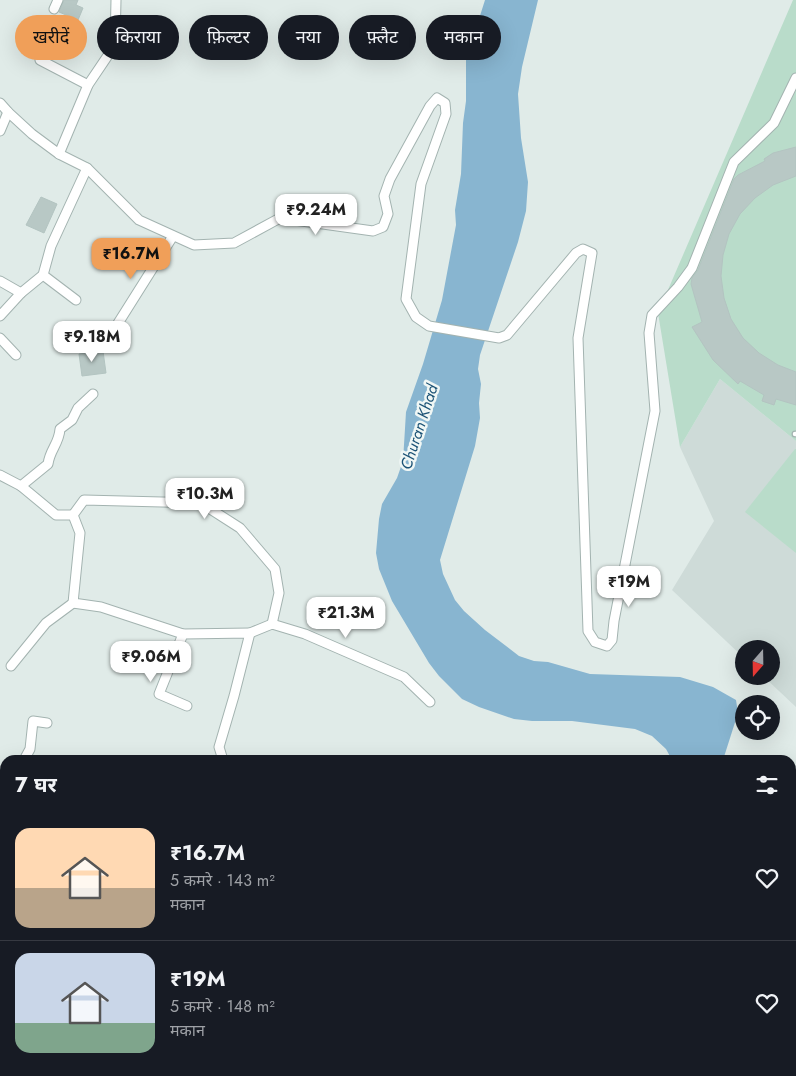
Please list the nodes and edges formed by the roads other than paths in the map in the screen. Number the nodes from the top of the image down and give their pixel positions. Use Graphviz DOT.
graph roads {
  1 [pos="58,0"];
  2 [pos="116,0"];
  3 [pos="54,9"];
  4 [pos="40,60"];
  5 [pos="796,78"];
  6 [pos="88,85"];
  7 [pos="0,103"];
  8 [pos="8,112"];
  9 [pos="0,131"];
  10 [pos="59,154"];
  11 [pos="88,168"];
  12 [pos="173,236"];
  13 [pos="43,275"];
  14 [pos="0,281"];
  15 [pos="21,293"];
  16 [pos="76,300"];
  17 [pos="0,316"];
  18 [pos="110,336"];
  19 [pos="0,338"];
  20 [pos="16,355"];
  21 [pos="93,394"];
  22 [pos="0,475"];
  23 [pos="21,486"];
  24 [pos="73,515"];
  25 [pos="73,603"];
  26 [pos="272,624"];
  27 [pos="250,632"];
  28 [pos="183,634"];
  29 [pos="11,666"];
  30 [pos="430,702"];
  31 [pos="187,706"];
  32 [pos="47,723"];
  33 [pos="27,755"];
  34 [pos="222,755"];
  1 -- 3 [label="street"];
  2 -- 6 [label="street"];
  4 -- 6 [label="street"];
  5 -- 12 [label="street"];
  6 -- 10 [label="street"];
  7 -- 8 [label="street"];
  8 -- 9 [label="street"];
  8 -- 10 [label="street"];
  10 -- 11 [label="street"];
  11 -- 12 [label="street"];
  11 -- 13 [label="street"];
  12 -- 18 [label="street"];
  13 -- 15 [label="street"];
  13 -- 16 [label="street"];
  14 -- 15 [label="street"];
  15 -- 17 [label="street"];
  19 -- 20 [label="street"];
  21 -- 23 [label="street"];
  22 -- 23 [label="street"];
  23 -- 24 [label="street"];
  24 -- 25 [label="street"];
  24 -- 26 [label="street"];
  25 -- 28 [label="street"];
  25 -- 29 [label="street"];
  26 -- 27 [label="street"];
  26 -- 30 [label="street"];
  27 -- 28 [label="street"];
  27 -- 34 [label="street"];
  28 -- 31 [label="street"];
  32 -- 33 [label="street"];
}
